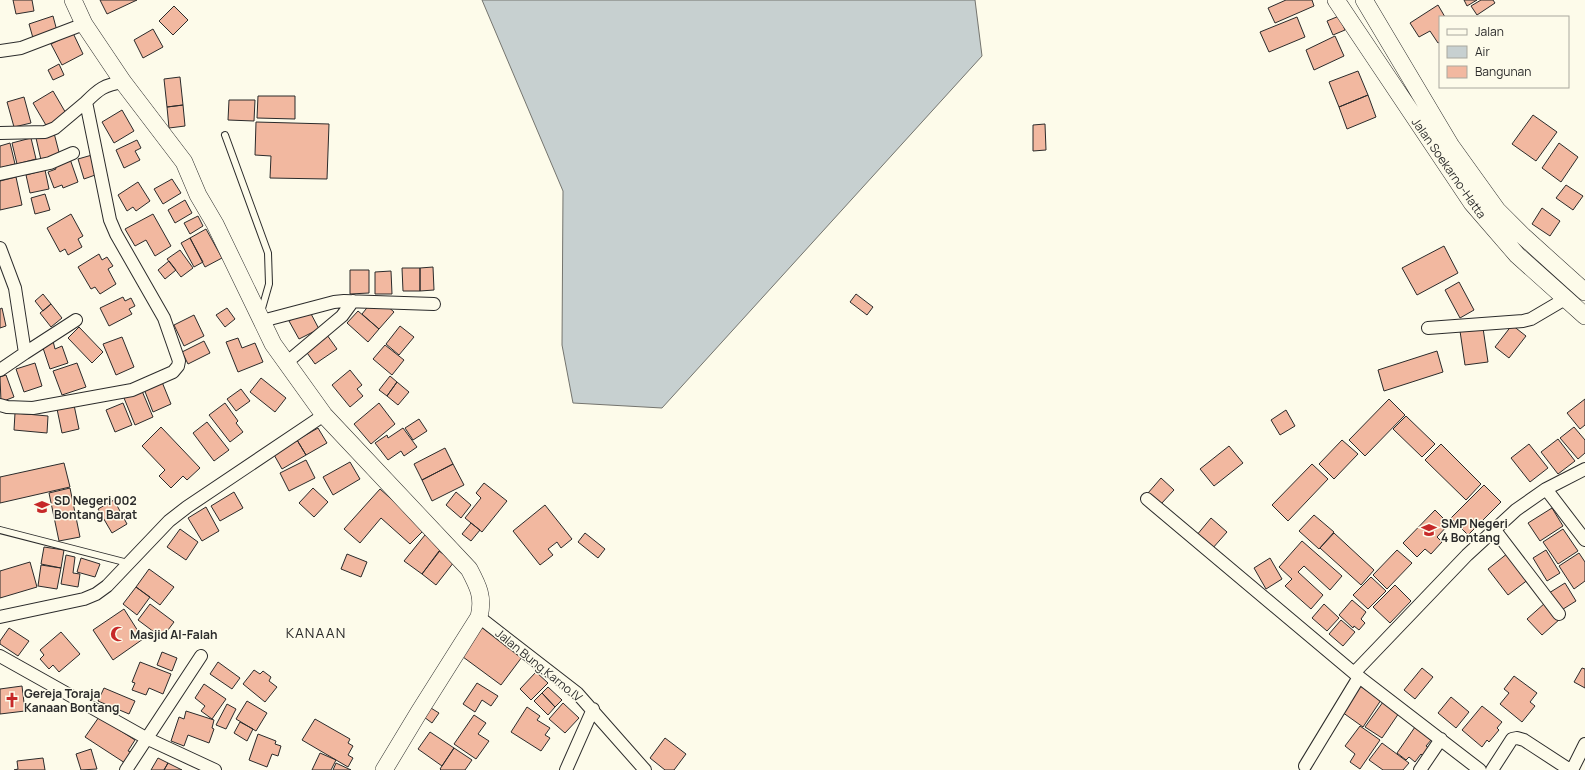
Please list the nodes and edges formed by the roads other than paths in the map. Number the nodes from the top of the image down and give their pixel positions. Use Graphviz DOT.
graph roads {
  1 [pos="73,0"];
  2 [pos="1336,0"];
  3 [pos="1364,0"];
  4 [pos="84,24"];
  5 [pos="0,51"];
  6 [pos="123,82"];
  7 [pos="86,102"];
  8 [pos="0,133"];
  9 [pos="225,135"];
  10 [pos="1443,148"];
  11 [pos="73,153"];
  12 [pos="0,174"];
  13 [pos="1463,177"];
  14 [pos="0,248"];
  15 [pos="1585,292"];
  16 [pos="1565,299"];
  17 [pos="353,302"];
  18 [pos="434,304"];
  19 [pos="1585,316"];
  20 [pos="261,318"];
  21 [pos="76,320"];
  22 [pos="1428,328"];
  23 [pos="25,353"];
  24 [pos="286,363"];
  25 [pos="0,370"];
  26 [pos="0,405"];
  27 [pos="324,415"];
  28 [pos="1585,469"];
  29 [pos="1546,488"];
  30 [pos="1146,499"];
  31 [pos="1494,529"];
  32 [pos="0,530"];
  33 [pos="1585,540"];
  34 [pos="128,563"];
  35 [pos="1559,614"];
  36 [pos="0,617"];
  37 [pos="479,617"];
  38 [pos="0,656"];
  39 [pos="201,656"];
  40 [pos="1357,675"];
  41 [pos="593,709"];
  42 [pos="146,738"];
  43 [pos="1441,739"];
  44 [pos="1585,744"];
  45 [pos="642,766"];
  46 [pos="1305,766"];
  47 [pos="126,770"];
  48 [pos="215,770"];
  49 [pos="384,770"];
  50 [pos="566,770"];
  51 [pos="1420,770"];
  52 [pos="1480,770"];
  53 [pos="1492,770"];
  54 [pos="1571,770"];
  1 -- 4 [label="street"];
  2 -- 10 [label="street, Jalan Soekarno-Hatta"];
  3 -- 10 [label="street, Jalan Soekarno-Hatta"];
  4 -- 5 [label="street"];
  4 -- 6 [label="street"];
  6 -- 7 [label="street"];
  6 -- 20 [label="street"];
  7 -- 8 [label="street"];
  7 -- 26 [label="street"];
  9 -- 20 [label="lane"];
  10 -- 13 [label="street, Jalan Soekarno-Hatta"];
  11 -- 12 [label="street"];
  13 -- 15 [label="street, Jalan Soekarno-Hatta"];
  13 -- 16 [label="street, Jalan Soekarno-Hatta"];
  14 -- 23 [label="street"];
  16 -- 19 [label="street, Jalan Soekarno-Hatta"];
  16 -- 22 [label="street"];
  17 -- 18 [label="street"];
  17 -- 20 [label="street"];
  17 -- 24 [label="street"];
  20 -- 24 [label="street"];
  21 -- 23 [label="street"];
  23 -- 25 [label="street"];
  24 -- 27 [label="street"];
  27 -- 34 [label="street"];
  27 -- 37 [label="street"];
  28 -- 29 [label="street"];
  29 -- 31 [label="street"];
  29 -- 33 [label="street"];
  30 -- 40 [label="street"];
  31 -- 35 [label="street"];
  31 -- 40 [label="street"];
  32 -- 34 [label="lane"];
  34 -- 36 [label="street"];
  37 -- 41 [label="street, Jalan Bung Karno IV"];
  37 -- 49 [label="street"];
  38 -- 42 [label="street"];
  39 -- 42 [label="street"];
  40 -- 43 [label="street"];
  40 -- 46 [label="street"];
  41 -- 45 [label="street, Jalan Bung Karno IV"];
  41 -- 50 [label="street"];
  42 -- 47 [label="street"];
  42 -- 48 [label="street"];
  43 -- 51 [label="street"];
  43 -- 52 [label="street"];
  44 -- 54 [label="street"];
  53 -- 54 [label="street"];
}
